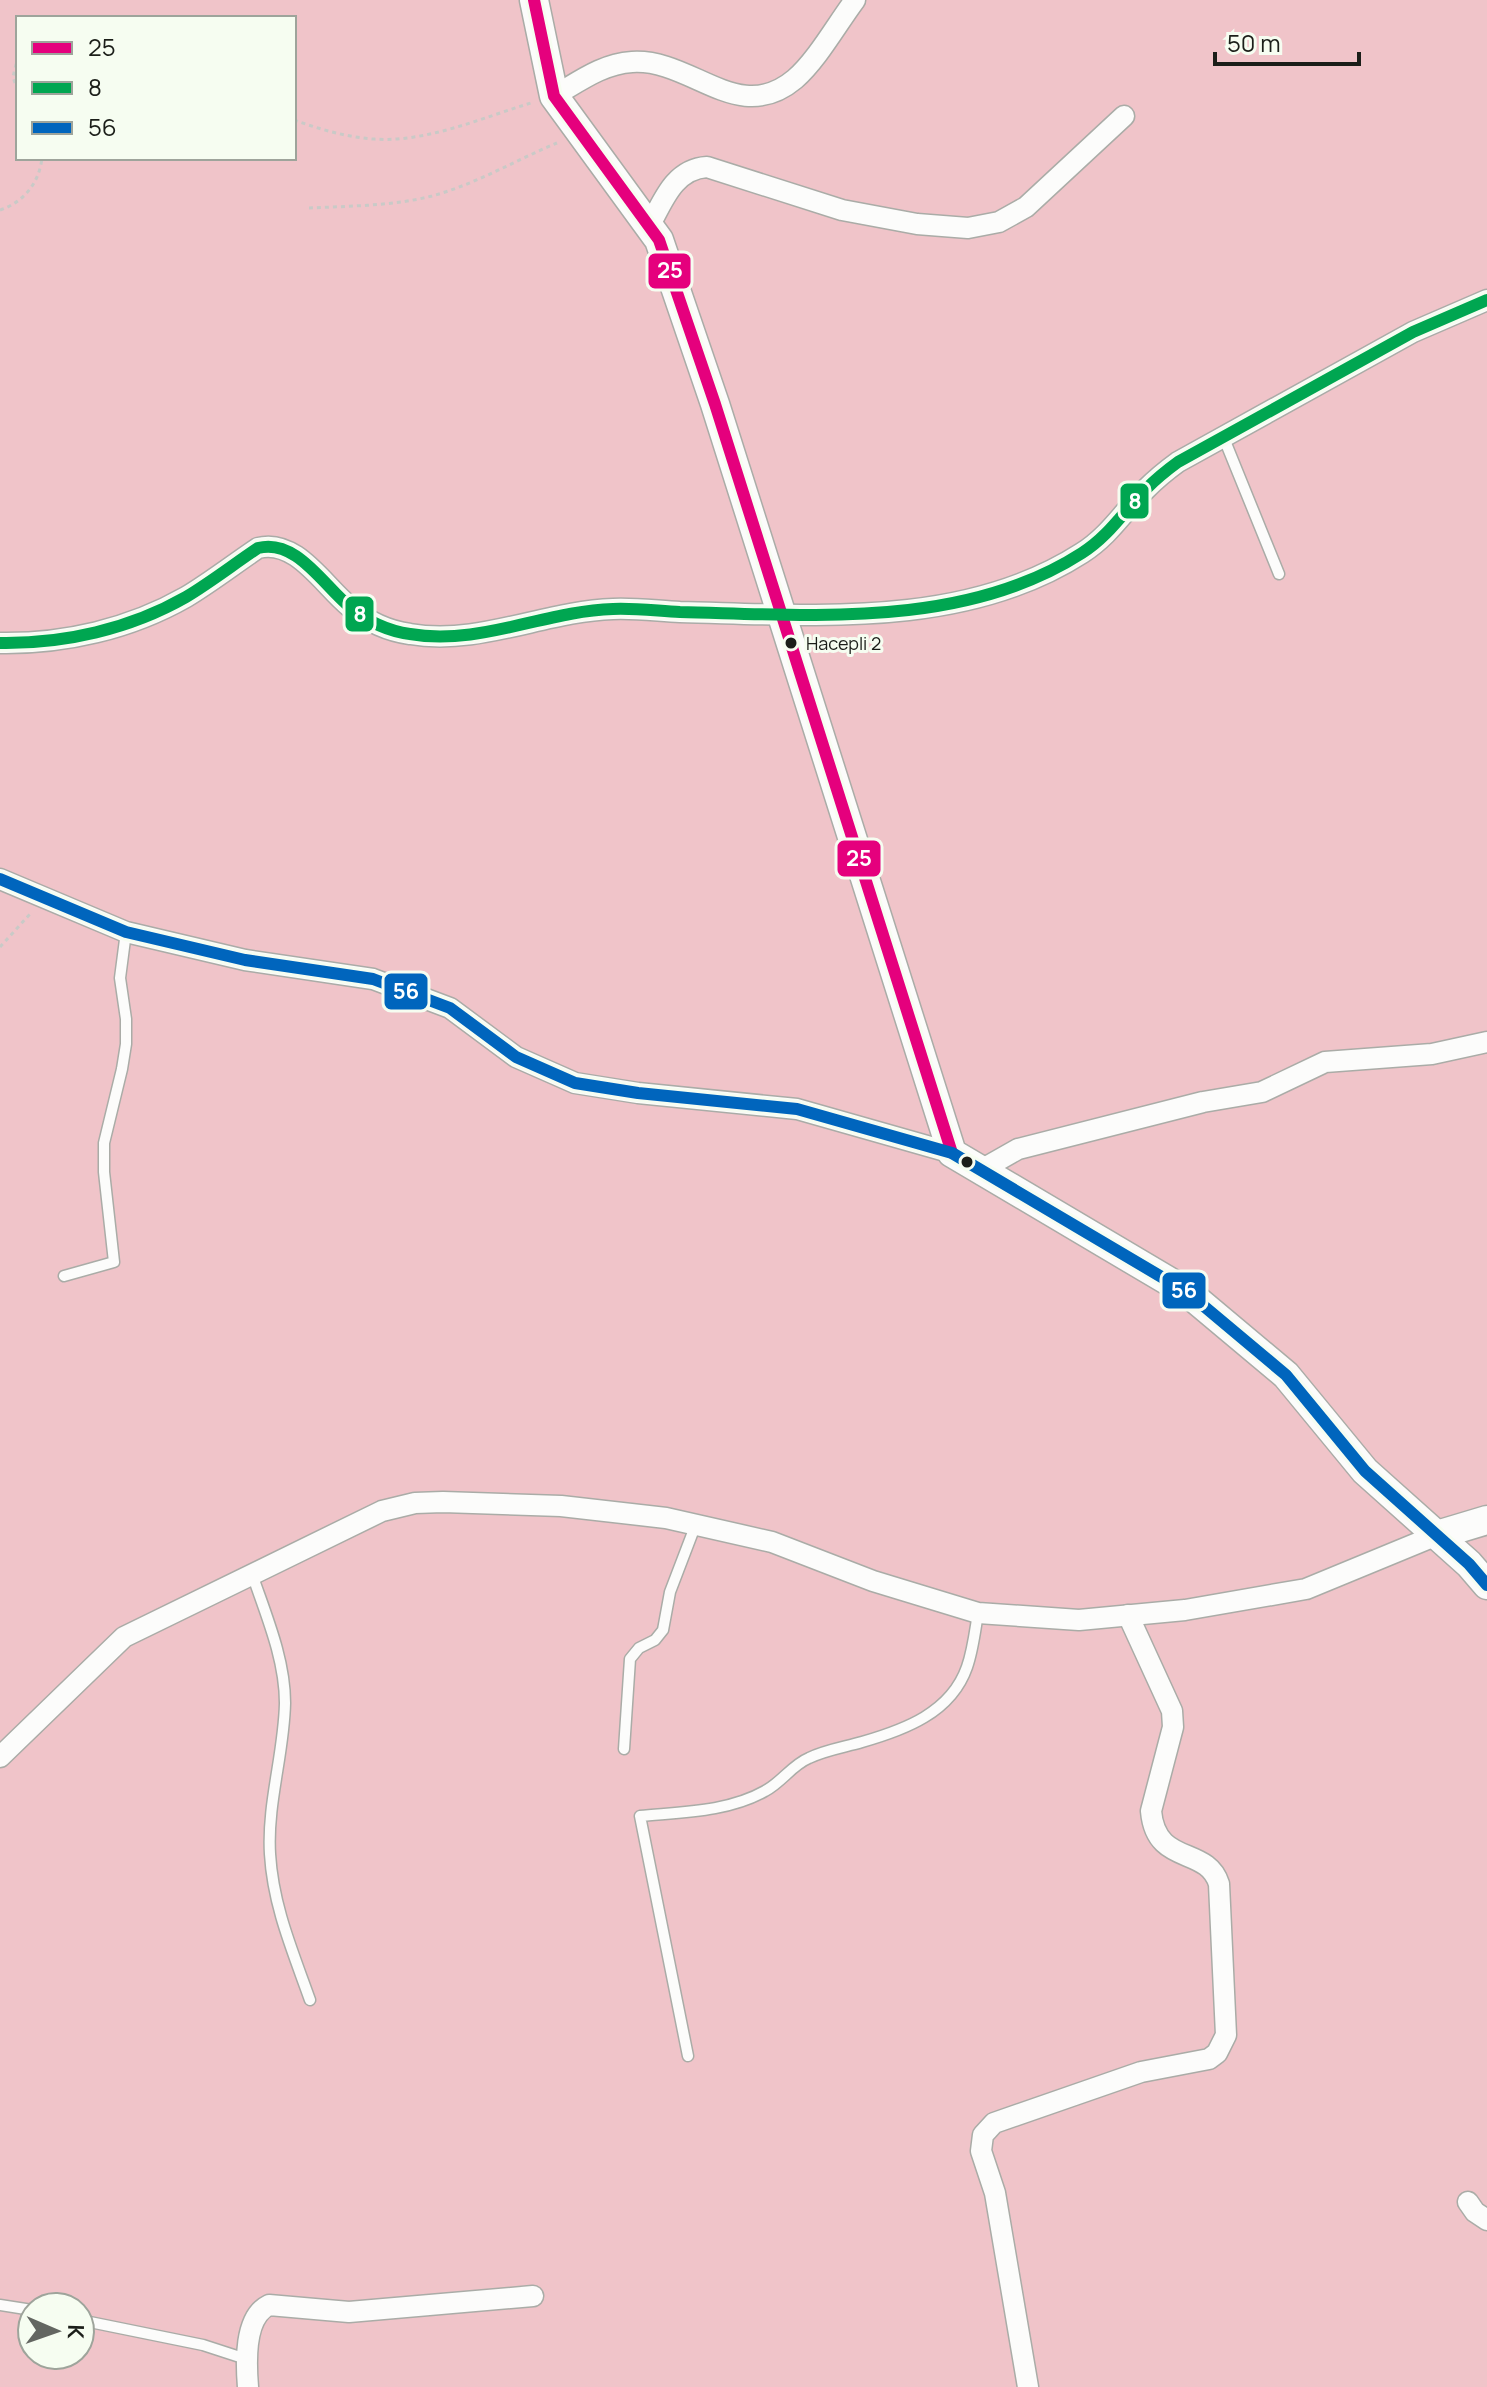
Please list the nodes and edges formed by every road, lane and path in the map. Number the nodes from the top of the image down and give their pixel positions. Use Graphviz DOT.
graph roads {
  1 [pos="534,0"];
  2 [pos="855,0"];
  3 [pos="16,64"];
  4 [pos="16,86"];
  5 [pos="554,96"];
  6 [pos="1124,116"];
  7 [pos="296,121"];
  8 [pos="581,133"];
  9 [pos="42,160"];
  10 [pos="309,208"];
  11 [pos="0,210"];
  12 [pos="649,227"];
  13 [pos="1487,300"];
  14 [pos="1223,436"];
  15 [pos="1279,574"];
  16 [pos="781,614"];
  17 [pos="0,643"];
  18 [pos="0,879"];
  19 [pos="44,898"];
  20 [pos="126,932"];
  21 [pos="0,947"];
  22 [pos="1487,1042"];
  23 [pos="952,1153"];
  24 [pos="981,1170"];
  25 [pos="64,1276"];
  26 [pos="1487,1520"];
  27 [pos="696,1524"];
  28 [pos="1437,1535"];
  29 [pos="252,1574"];
  30 [pos="1487,1585"];
  31 [pos="978,1613"];
  32 [pos="1128,1615"];
  33 [pos="624,1749"];
  34 [pos="0,1757"];
  35 [pos="310,2000"];
  36 [pos="688,2056"];
  37 [pos="1468,2202"];
  38 [pos="1487,2220"];
  39 [pos="533,2296"];
  40 [pos="96,2323"];
  41 [pos="246,2359"];
  42 [pos="248,2387"];
  43 [pos="1028,2387"];
  1 -- 5 [label="street"];
  2 -- 5 [label="street"];
  3 -- 4 [label="path"];
  5 -- 7 [label="path"];
  5 -- 8 [label="street"];
  6 -- 12 [label="street"];
  8 -- 10 [label="path"];
  8 -- 12 [label="street"];
  9 -- 11 [label="path"];
  12 -- 16 [label="street"];
  13 -- 14 [label="street"];
  14 -- 15 [label="lane"];
  14 -- 16 [label="street"];
  16 -- 17 [label="street"];
  16 -- 23 [label="street"];
  18 -- 19 [label="street"];
  19 -- 20 [label="street"];
  19 -- 21 [label="path"];
  20 -- 23 [label="street"];
  20 -- 25 [label="lane"];
  22 -- 24 [label="street"];
  23 -- 24 [label="street"];
  24 -- 28 [label="street"];
  26 -- 28 [label="street"];
  27 -- 29 [label="street"];
  27 -- 31 [label="street"];
  27 -- 33 [label="lane"];
  28 -- 30 [label="street"];
  28 -- 32 [label="street"];
  29 -- 34 [label="street"];
  29 -- 35 [label="lane"];
  31 -- 32 [label="street"];
  31 -- 36 [label="lane"];
  32 -- 43 [label="street"];
  37 -- 38 [label="street"];
  39 -- 41 [label="street"];
  40 -- 41 [label="lane"];
  41 -- 42 [label="street"];
}
